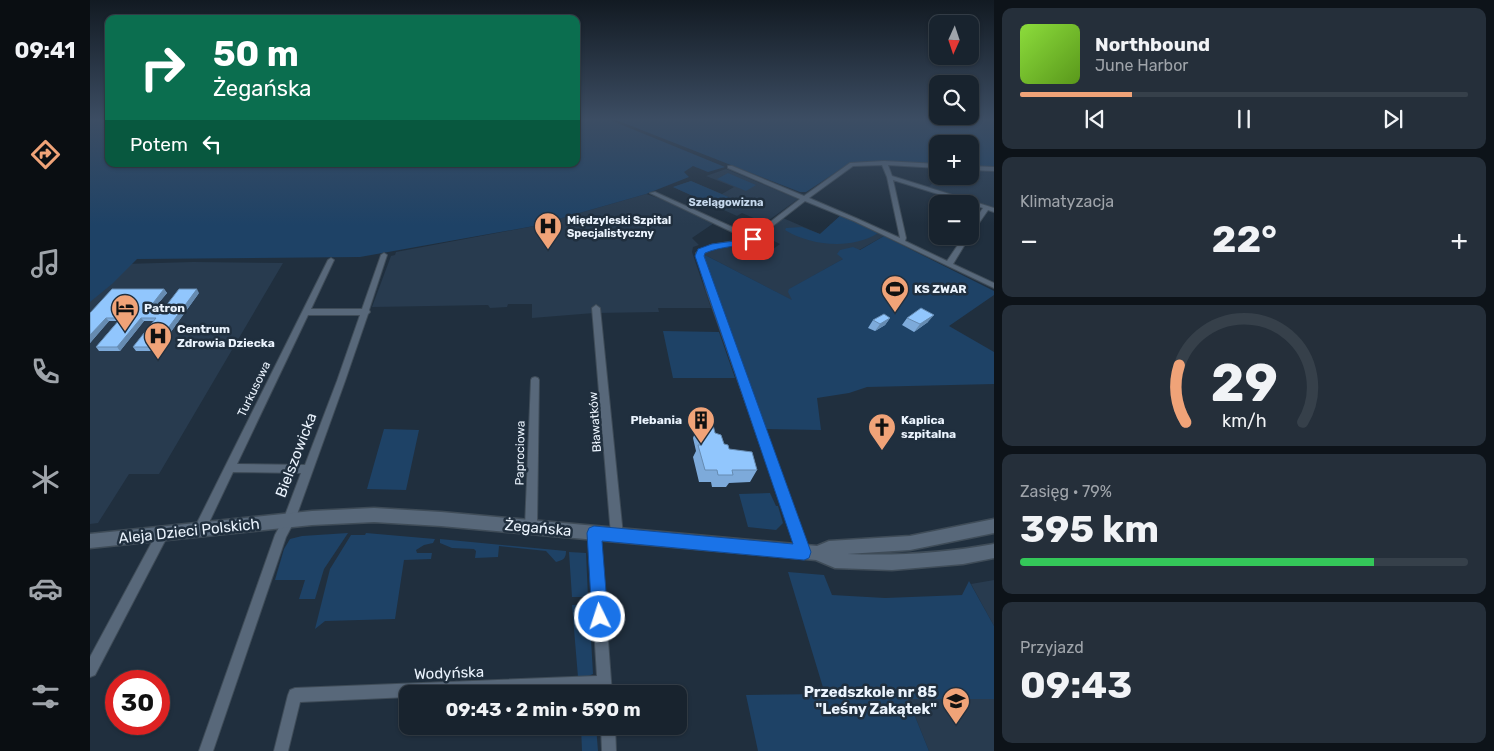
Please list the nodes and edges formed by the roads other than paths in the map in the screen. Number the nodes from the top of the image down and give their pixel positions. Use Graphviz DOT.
graph roads {
  1 [pos="884,163"];
  2 [pos="929,166"];
  3 [pos="730,167"];
  4 [pos="979,168"];
  5 [pos="994,169"];
  6 [pos="890,177"];
  7 [pos="652,193"];
  8 [pos="805,197"];
  9 [pos="987,207"];
  10 [pos="994,210"];
  11 [pos="979,219"];
  12 [pos="753,239"];
  13 [pos="902,241"];
  14 [pos="961,245"];
  15 [pos="384,255"];
  16 [pos="330,260"];
  17 [pos="949,264"];
  18 [pos="994,286"];
  19 [pos="596,308"];
  20 [pos="305,312"];
  21 [pos="366,312"];
  22 [pos="534,380"];
  23 [pos="229,468"];
  24 [pos="308,469"];
  25 [pos="288,520"];
  26 [pos="994,526"];
  27 [pos="531,527"];
  28 [pos="200,529"];
  29 [pos="163,533"];
  30 [pos="594,533"];
  31 [pos="617,535"];
  32 [pos="90,541"];
  33 [pos="994,551"];
  34 [pos="810,553"];
  35 [pos="90,670"];
  36 [pos="605,685"];
  37 [pos="399,693"];
  38 [pos="608,735"];
  39 [pos="206,751"];
  40 [pos="281,751"];
  41 [pos="609,751"];
  1 -- 2 [label="street"];
  1 -- 6 [label="street"];
  1 -- 8 [label="street"];
  3 -- 8 [label="street"];
  4 -- 5 [label="street"];
  6 -- 9 [label="street"];
  6 -- 13 [label="street"];
  7 -- 12 [label="street"];
  8 -- 12 [label="street"];
  8 -- 13 [label="street"];
  9 -- 10 [label="street"];
  9 -- 11 [label="street"];
  12 -- 34 [label="street"];
  13 -- 17 [label="street"];
  14 -- 17 [label="street"];
  15 -- 21 [label="street, Bielszowicka"];
  16 -- 20 [label="street, Turkusowa"];
  17 -- 18 [label="street"];
  19 -- 31 [label="street, Bławatków"];
  20 -- 21 [label="street"];
  20 -- 23 [label="street, Turkusowa"];
  21 -- 24 [label="street, Bielszowicka"];
  22 -- 27 [label="street, Paprociowa"];
  23 -- 24 [label="street"];
  23 -- 28 [label="street, Turkusowa"];
  24 -- 25 [label="street, Bielszowicka"];
  25 -- 27 [label="street, Żegańska"];
  25 -- 28 [label="street, Aleja Dzieci Polskich"];
  25 -- 39 [label="street, Bielszowicka"];
  26 -- 34 [label="street, Żegańska"];
  27 -- 30 [label="street, Żegańska"];
  28 -- 29 [label="street, Aleja Dzieci Polskich"];
  29 -- 32 [label="street, Aleja Dzieci Polskich"];
  29 -- 35 [label="street"];
  30 -- 31 [label="street, Żegańska"];
  30 -- 36 [label="street"];
  31 -- 34 [label="street, Żegańska"];
  33 -- 34 [label="street, Żegańska"];
  37 -- 40 [label="street, Wodyńska"];
  38 -- 41 [label="street"];
}
